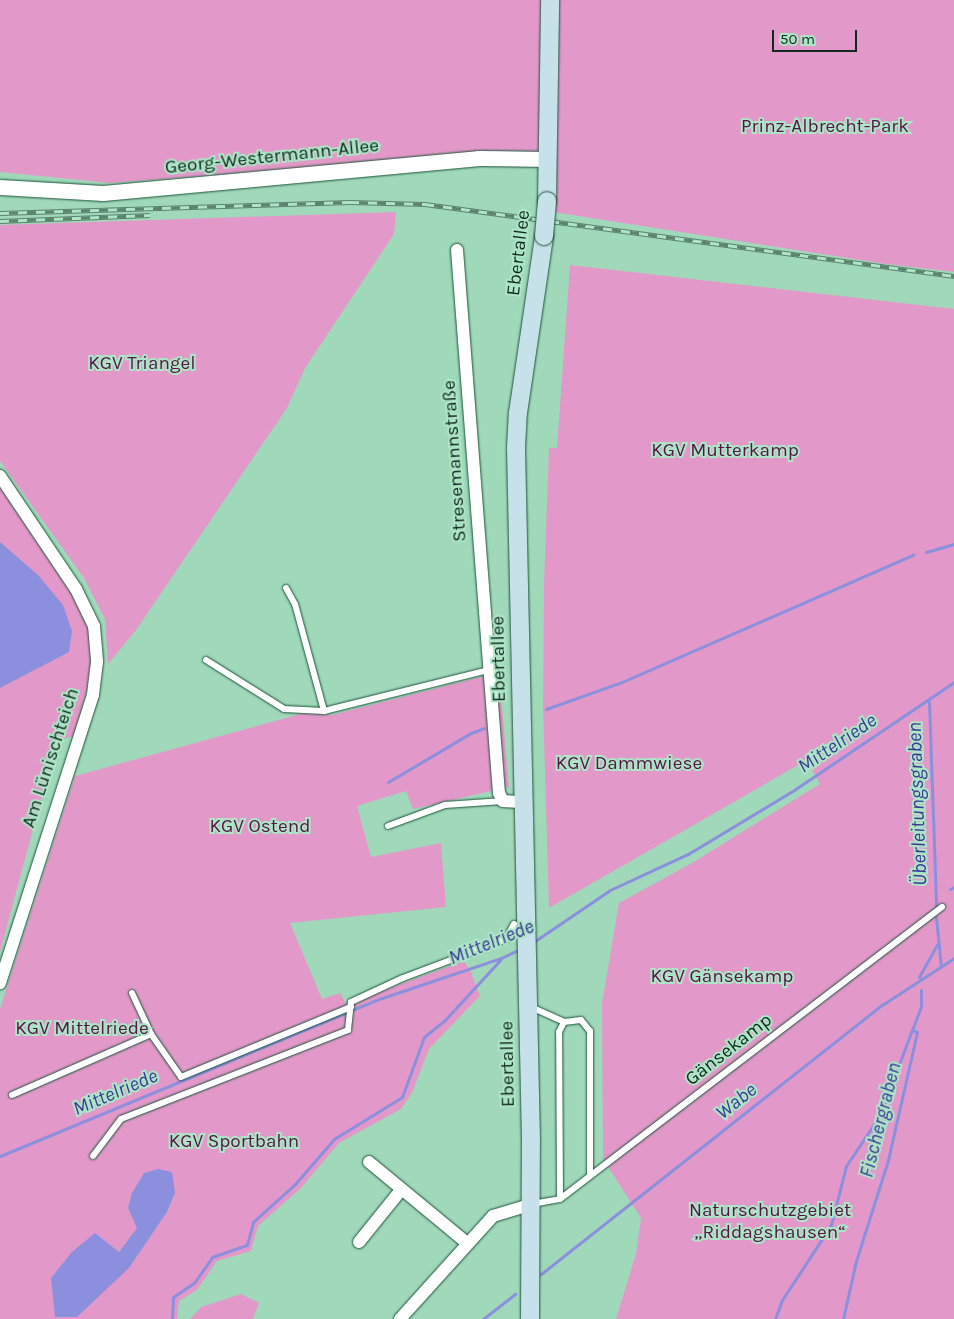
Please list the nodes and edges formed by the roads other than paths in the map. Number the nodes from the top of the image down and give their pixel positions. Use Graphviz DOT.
graph roads {
  1 [pos="550,0"];
  2 [pos="548,159"];
  3 [pos="0,187"];
  4 [pos="458,250"];
  5 [pos="0,476"];
  6 [pos="286,588"];
  7 [pos="206,660"];
  8 [pos="488,670"];
  9 [pos="324,711"];
  10 [pos="503,801"];
  11 [pos="524,802"];
  12 [pos="388,826"];
  13 [pos="942,907"];
  14 [pos="520,929"];
  15 [pos="0,983"];
  16 [pos="132,993"];
  17 [pos="528,1006"];
  18 [pos="351,1007"];
  19 [pos="564,1022"];
  20 [pos="152,1034"];
  21 [pos="12,1095"];
  22 [pos="93,1156"];
  23 [pos="369,1162"];
  24 [pos="590,1175"];
  25 [pos="401,1190"];
  26 [pos="560,1199"];
  27 [pos="529,1205"];
  28 [pos="359,1242"];
  29 [pos="467,1243"];
  30 [pos="400,1319"];
  31 [pos="530,1319"];
  1 -- 2 [label="main road, Ebertallee"];
  2 -- 3 [label="street, Georg-Westermann-Allee"];
  2 -- 11 [label="main road, Ebertallee, bridge"];
  4 -- 8 [label="street, Stresemannstraße"];
  5 -- 15 [label="street, Am Lünischteich"];
  6 -- 9 [label="lane"];
  7 -- 9 [label="lane"];
  8 -- 9 [label="lane"];
  8 -- 10 [label="street, Stresemannstraße"];
  10 -- 11 [label="street"];
  10 -- 12 [label="lane"];
  11 -- 14 [label="main road, Ebertallee"];
  13 -- 24 [label="lane, Gänsekamp"];
  14 -- 17 [label="main road, Ebertallee"];
  14 -- 18 [label="lane"];
  16 -- 20 [label="lane"];
  17 -- 19 [label="lane"];
  17 -- 27 [label="main road, Ebertallee"];
  18 -- 20 [label="lane"];
  18 -- 22 [label="lane"];
  19 -- 24 [label="lane"];
  19 -- 26 [label="lane"];
  20 -- 21 [label="lane"];
  23 -- 25 [label="street"];
  24 -- 26 [label="lane, Gänsekamp"];
  25 -- 28 [label="street"];
  25 -- 29 [label="street"];
  26 -- 27 [label="lane, Gänsekamp"];
  27 -- 29 [label="street"];
  27 -- 31 [label="main road, Ebertallee"];
  29 -- 30 [label="street"];
}
